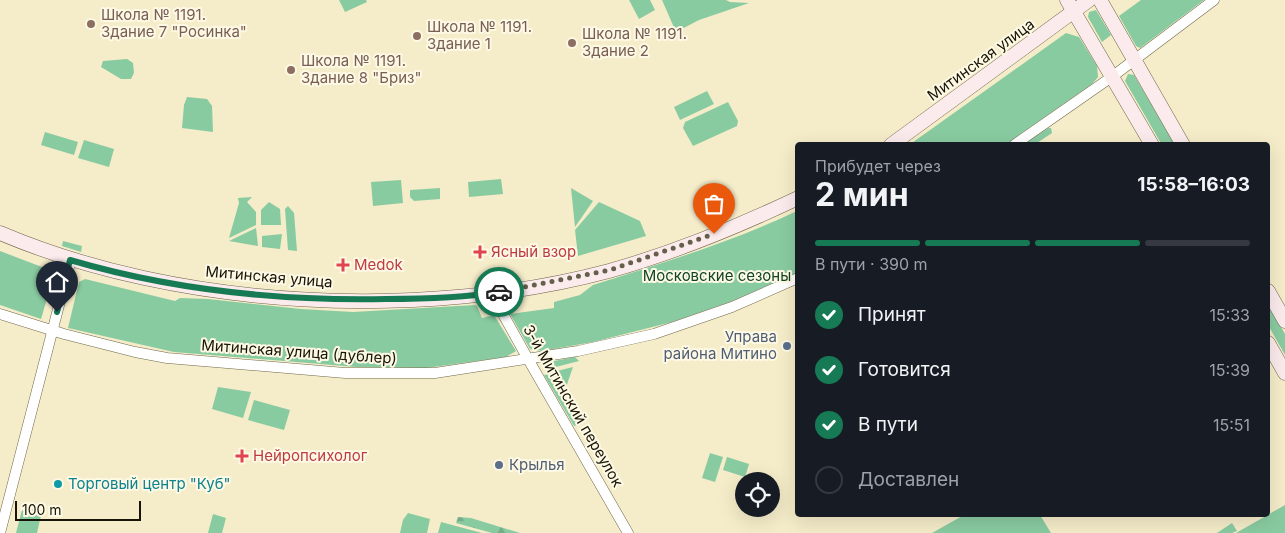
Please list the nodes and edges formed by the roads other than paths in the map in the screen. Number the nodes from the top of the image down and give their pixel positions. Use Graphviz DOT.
graph roads {
  1 [pos="1089,0"];
  2 [pos="1100,0"];
  3 [pos="1214,0"];
  4 [pos="1070,6"];
  5 [pos="1135,59"];
  6 [pos="1113,76"];
  7 [pos="895,142"];
  8 [pos="1018,142"];
  9 [pos="1150,142"];
  10 [pos="1181,142"];
  11 [pos="795,199"];
  12 [pos="0,233"];
  13 [pos="70,260"];
  14 [pos="795,279"];
  15 [pos="495,293"];
  16 [pos="1270,295"];
  17 [pos="0,314"];
  18 [pos="1285,321"];
  19 [pos="52,331"];
  20 [pos="1270,347"];
  21 [pos="528,359"];
  22 [pos="1285,373"];
  23 [pos="0,533"];
  24 [pos="628,533"];
  1 -- 4 [label="main road, Митинская улица"];
  2 -- 5 [label="main road"];
  3 -- 5 [label="street"];
  4 -- 6 [label="main road"];
  4 -- 7 [label="main road, Митинская улица"];
  5 -- 6 [label="street"];
  5 -- 10 [label="main road"];
  6 -- 8 [label="street"];
  6 -- 9 [label="main road"];
  11 -- 15 [label="main road, Митинская улица"];
  12 -- 13 [label="main road, Митинская улица"];
  13 -- 15 [label="main road, Митинская улица"];
  13 -- 19 [label="street"];
  14 -- 21 [label="street, Митинская улица (дублер)"];
  15 -- 21 [label="street, 3-й Митинский переулок"];
  16 -- 18 [label="main road"];
  17 -- 19 [label="street, Митинская улица (дублер)"];
  19 -- 21 [label="street, Митинская улица (дублер)"];
  19 -- 23 [label="street"];
  20 -- 22 [label="main road"];
  21 -- 24 [label="street, 3-й Митинский переулок"];
}
